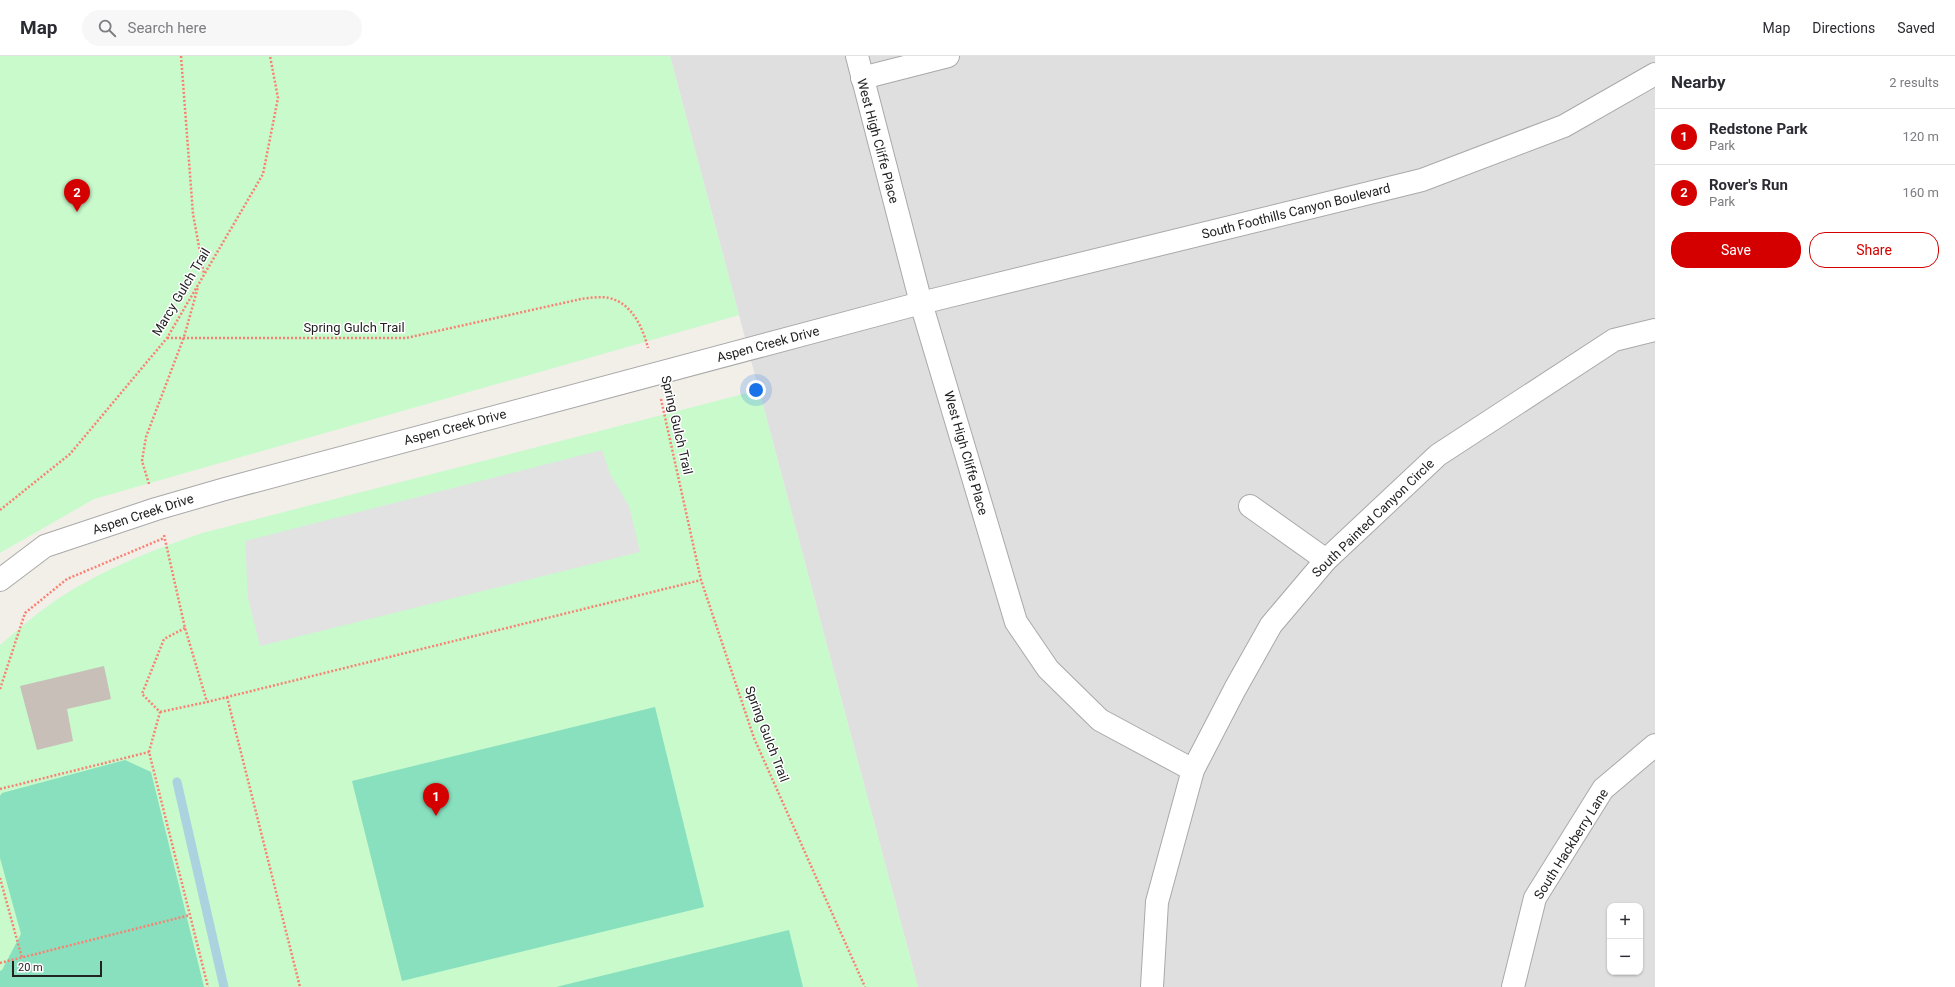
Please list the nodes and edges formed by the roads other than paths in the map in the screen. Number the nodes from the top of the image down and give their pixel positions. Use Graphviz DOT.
graph roads {
  1 [pos="857,56"];
  2 [pos="948,56"];
  3 [pos="1655,74"];
  4 [pos="862,78"];
  5 [pos="921,303"];
  6 [pos="1655,330"];
  7 [pos="1250,506"];
  8 [pos="1326,560"];
  9 [pos="0,580"];
  10 [pos="1655,745"];
  11 [pos="1193,770"];
  12 [pos="1152,987"];
  13 [pos="1513,987"];
  1 -- 4 [label="street, West High Cliffe Place"];
  2 -- 4 [label="street"];
  3 -- 5 [label="street, South Foothills Canyon Boulevard"];
  4 -- 5 [label="street, West High Cliffe Place"];
  5 -- 9 [label="street, Aspen Creek Drive"];
  5 -- 11 [label="street, West High Cliffe Place"];
  6 -- 8 [label="street, South Painted Canyon Circle"];
  7 -- 8 [label="street"];
  8 -- 11 [label="street, South Painted Canyon Circle"];
  10 -- 13 [label="street, South Hackberry Lane"];
  11 -- 12 [label="street, South Painted Canyon Circle"];
}
